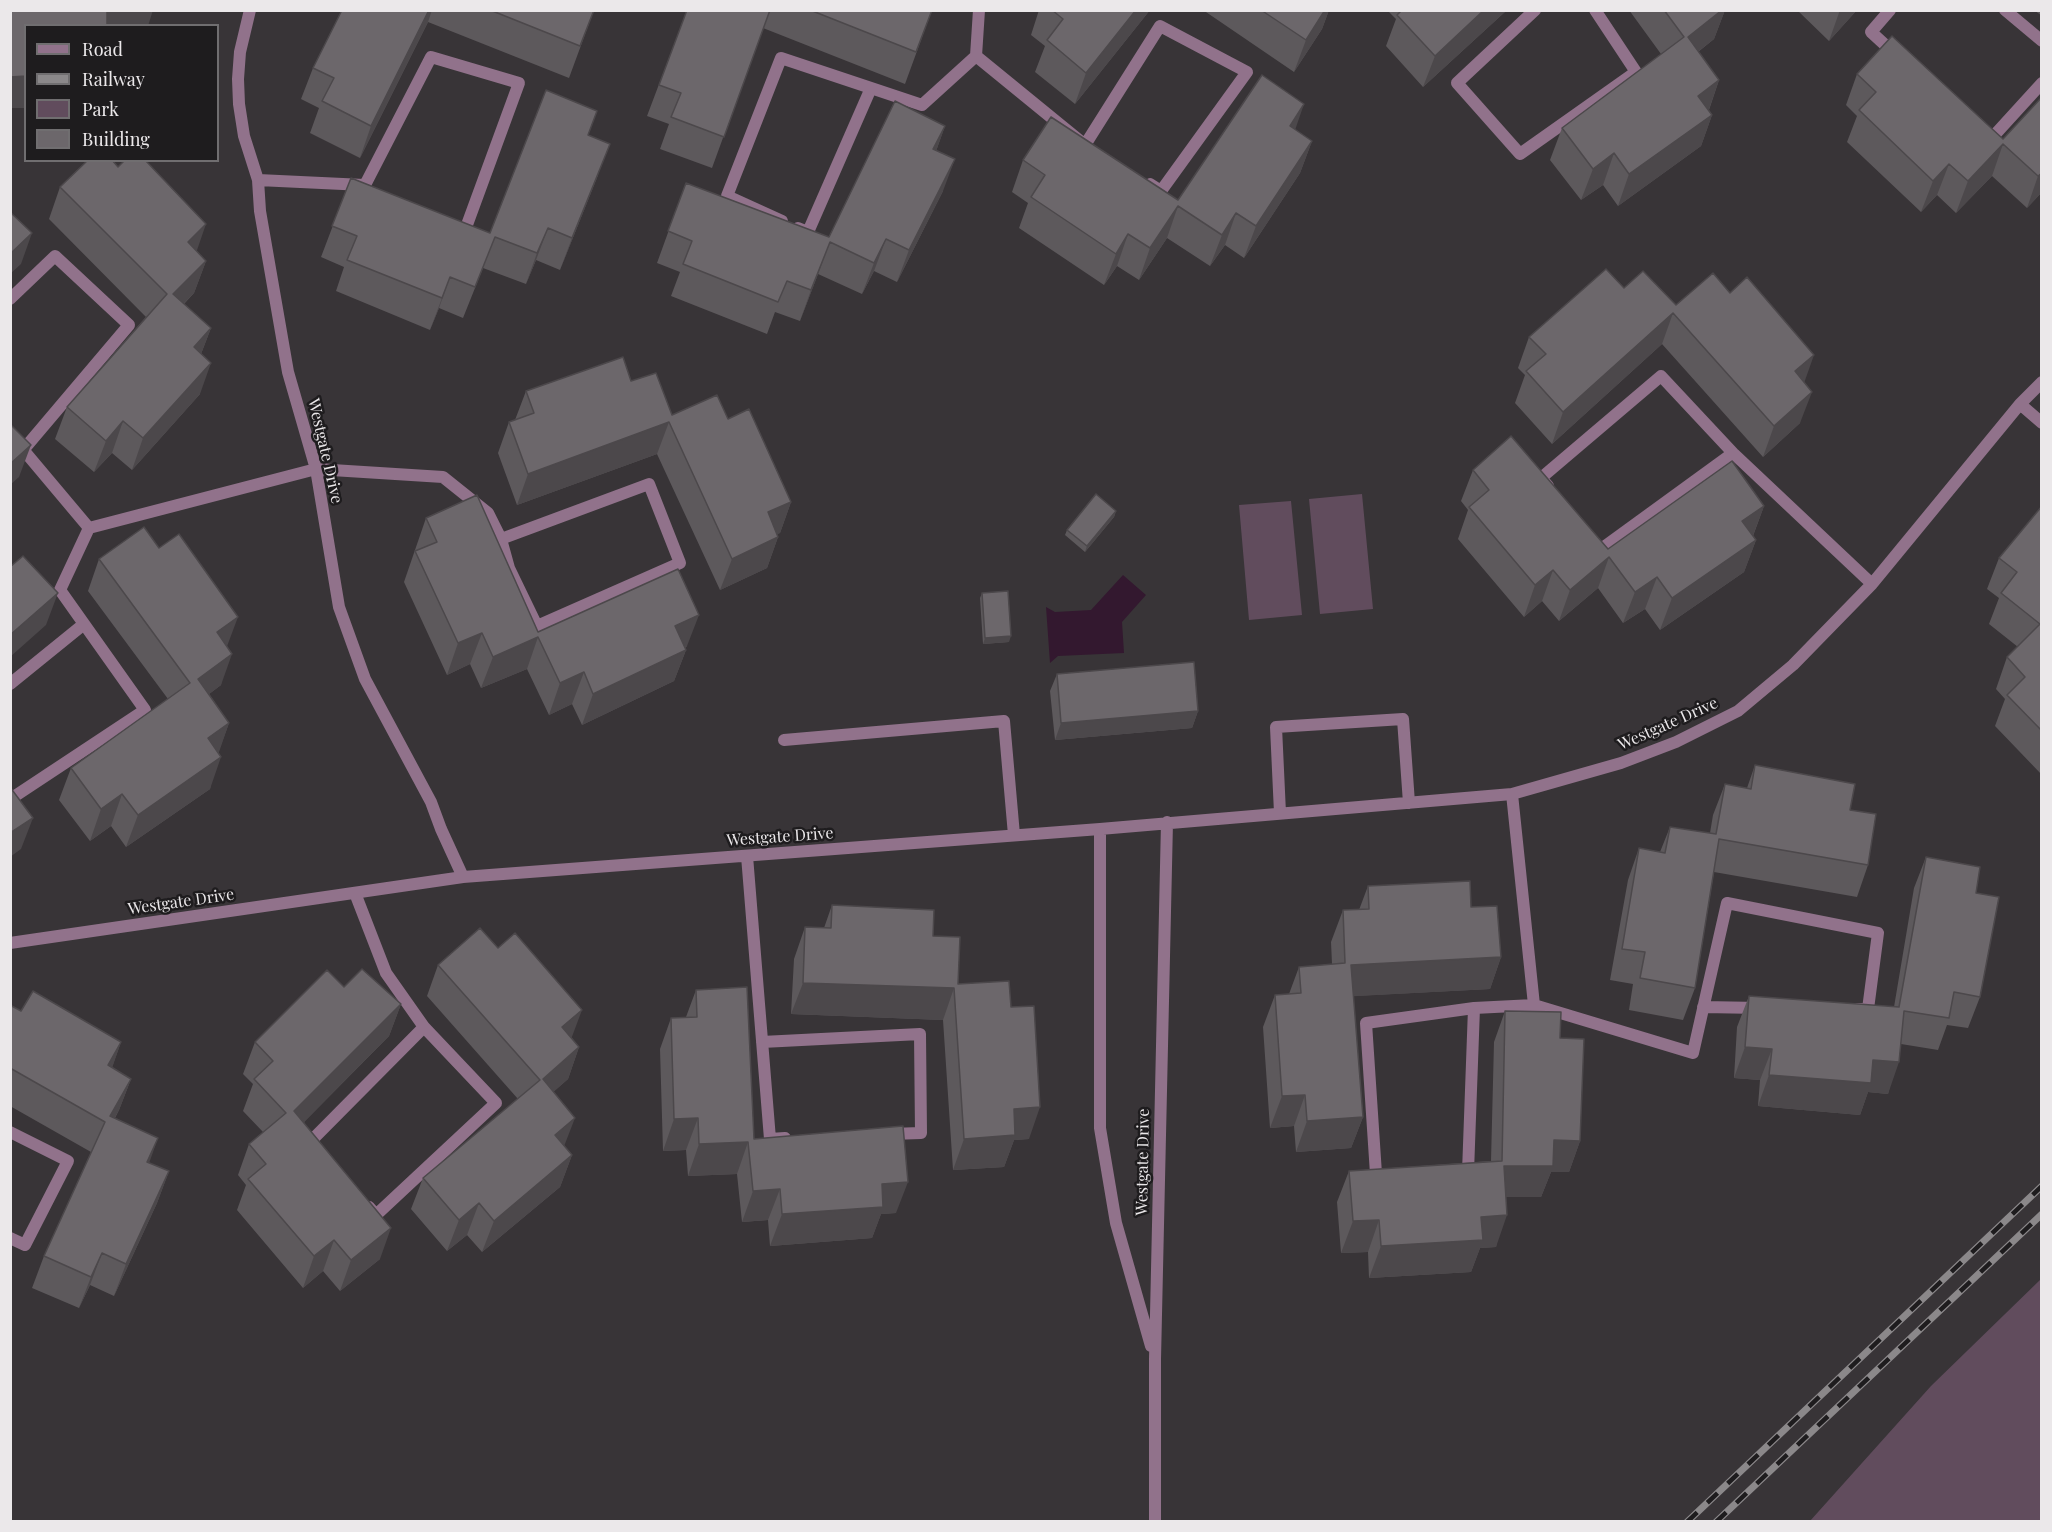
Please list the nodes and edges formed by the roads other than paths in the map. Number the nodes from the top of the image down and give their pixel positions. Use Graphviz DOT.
graph roads {
  1 [pos="250,10"];
  2 [pos="979,10"];
  3 [pos="1535,10"];
  4 [pos="1595,10"];
  5 [pos="1890,10"];
  6 [pos="2005,10"];
  7 [pos="2042,40"];
  8 [pos="976,56"];
  9 [pos="1905,63"];
  10 [pos="2042,83"];
  11 [pos="871,88"];
  12 [pos="1973,125"];
  13 [pos="1142,179"];
  14 [pos="258,180"];
  15 [pos="444,223"];
  16 [pos="10,299"];
  17 [pos="2042,382"];
  18 [pos="2020,404"];
  19 [pos="2042,423"];
  20 [pos="10,434"];
  21 [pos="24,448"];
  22 [pos="1733,453"];
  23 [pos="316,468"];
  24 [pos="1556,496"];
  25 [pos="89,528"];
  26 [pos="1586,531"];
  27 [pos="501,539"];
  28 [pos="1872,584"];
  29 [pos="84,624"];
  30 [pos="10,684"];
  31 [pos="784,740"];
  32 [pos="1512,794"];
  33 [pos="10,796"];
  34 [pos="1409,803"];
  35 [pos="1280,813"];
  36 [pos="1167,822"];
  37 [pos="1100,829"];
  38 [pos="1014,835"];
  39 [pos="747,856"];
  40 [pos="463,877"];
  41 [pos="355,893"];
  42 [pos="10,943"];
  43 [pos="1534,1005"];
  44 [pos="1703,1007"];
  45 [pos="1474,1008"];
  46 [pos="1774,1008"];
  47 [pos="1844,1009"];
  48 [pos="424,1026"];
  49 [pos="762,1042"];
  50 [pos="10,1132"];
  51 [pos="874,1135"];
  52 [pos="793,1138"];
  53 [pos="324,1159"];
  54 [pos="1445,1172"];
  55 [pos="1399,1174"];
  56 [pos="361,1199"];
  57 [pos="10,1238"];
  58 [pos="1155,1359"];
  59 [pos="1155,1521"];
  1 -- 14 [label="street, Westgate Drive"];
  2 -- 8 [label="street"];
  3 -- 4 [label="street"];
  5 -- 9 [label="street"];
  6 -- 7 [label="street"];
  8 -- 11 [label="street"];
  8 -- 13 [label="street"];
  10 -- 12 [label="street"];
  11 -- 11 [label="street"];
  14 -- 15 [label="street"];
  14 -- 23 [label="street, Westgate Drive"];
  16 -- 21 [label="street"];
  17 -- 18 [label="street, Westgate Drive"];
  18 -- 19 [label="street"];
  18 -- 28 [label="street, Westgate Drive"];
  20 -- 21 [label="street"];
  21 -- 25 [label="street"];
  22 -- 24 [label="street"];
  22 -- 26 [label="street"];
  22 -- 28 [label="street"];
  23 -- 25 [label="street"];
  23 -- 27 [label="street"];
  23 -- 40 [label="street, Westgate Drive"];
  25 -- 29 [label="street"];
  27 -- 27 [label="street"];
  28 -- 32 [label="street, Westgate Drive"];
  29 -- 30 [label="street"];
  29 -- 33 [label="street"];
  31 -- 38 [label="street"];
  32 -- 34 [label="street, Westgate Drive"];
  32 -- 43 [label="street"];
  34 -- 35 [label="street, Westgate Drive"];
  34 -- 35 [label="street"];
  35 -- 36 [label="street, Westgate Drive"];
  36 -- 37 [label="street, Westgate Drive"];
  36 -- 58 [label="street, Westgate Drive"];
  37 -- 38 [label="street, Westgate Drive"];
  37 -- 58 [label="street, Westgate Drive"];
  38 -- 39 [label="street, Westgate Drive"];
  39 -- 40 [label="street, Westgate Drive"];
  39 -- 49 [label="street"];
  40 -- 41 [label="street, Westgate Drive"];
  41 -- 42 [label="street, Westgate Drive"];
  41 -- 48 [label="street"];
  43 -- 44 [label="street"];
  43 -- 45 [label="street"];
  44 -- 46 [label="street"];
  44 -- 47 [label="street"];
  45 -- 54 [label="street"];
  45 -- 55 [label="street"];
  48 -- 53 [label="street"];
  48 -- 56 [label="street"];
  49 -- 51 [label="street"];
  49 -- 52 [label="street"];
  50 -- 57 [label="street"];
  58 -- 59 [label="street, Westgate Drive"];
}
